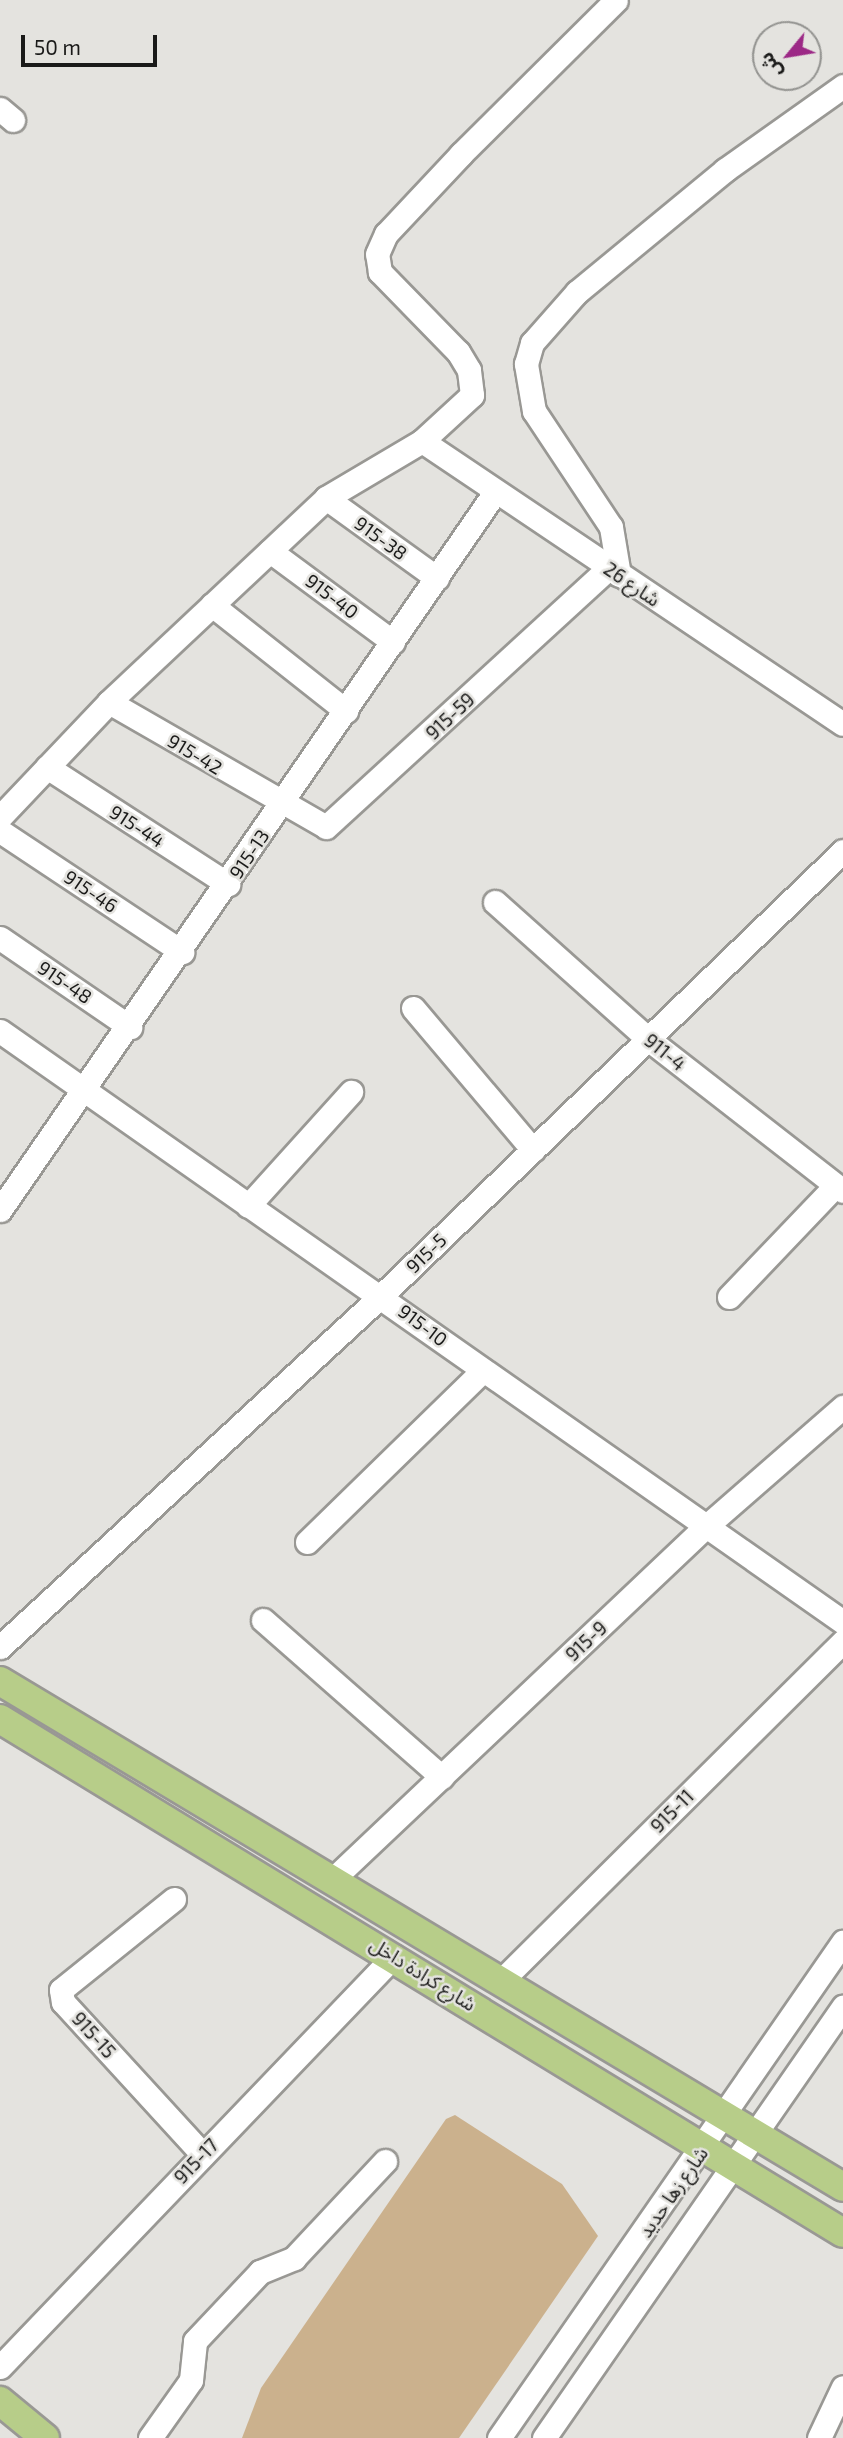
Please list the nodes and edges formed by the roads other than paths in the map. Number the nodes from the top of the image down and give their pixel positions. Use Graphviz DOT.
graph roads {
  1 [pos="616,0"];
  2 [pos="843,86"];
  3 [pos="422,441"];
  4 [pos="493,495"];
  5 [pos="326,498"];
  6 [pos="270,551"];
  7 [pos="614,572"];
  8 [pos="437,578"];
  9 [pos="212,605"];
  10 [pos="393,642"];
  11 [pos="109,702"];
  12 [pos="346,711"];
  13 [pos="843,724"];
  14 [pos="47,768"];
  15 [pos="281,807"];
  16 [pos="0,817"];
  17 [pos="0,831"];
  18 [pos="843,851"];
  19 [pos="228,884"];
  20 [pos="495,902"];
  21 [pos="0,938"];
  22 [pos="182,951"];
  23 [pos="413,1008"];
  24 [pos="130,1027"];
  25 [pos="0,1031"];
  26 [pos="648,1039"];
  27 [pos="86,1092"];
  28 [pos="351,1092"];
  29 [pos="533,1150"];
  30 [pos="839,1188"];
  31 [pos="248,1206"];
  32 [pos="0,1210"];
  33 [pos="382,1295"];
  34 [pos="729,1297"];
  35 [pos="483,1370"];
  36 [pos="843,1406"];
  37 [pos="703,1529"];
  38 [pos="307,1542"];
  39 [pos="263,1620"];
  40 [pos="843,1622"];
  41 [pos="843,1641"];
  42 [pos="0,1647"];
  43 [pos="0,1681"];
  44 [pos="0,1719"];
  45 [pos="442,1776"];
  46 [pos="341,1884"];
  47 [pos="174,1899"];
  48 [pos="331,1918"];
  49 [pos="843,1942"];
  50 [pos="394,1956"];
  51 [pos="501,1981"];
  52 [pos="843,2007"];
  53 [pos="726,2116"];
  54 [pos="758,2136"];
  55 [pos="705,2148"];
  56 [pos="203,2155"];
  57 [pos="385,2161"];
  58 [pos="736,2167"];
  59 [pos="843,2187"];
  60 [pos="843,2233"];
  61 [pos="0,2367"];
  62 [pos="843,2387"];
  63 [pos="0,2401"];
  64 [pos="45,2438"];
  65 [pos="149,2438"];
  66 [pos="499,2438"];
  67 [pos="544,2438"];
  68 [pos="819,2438"];
  1 -- 3 [label="street"];
  2 -- 7 [label="street"];
  3 -- 4 [label="street, شارع 26"];
  3 -- 5 [label="street"];
  4 -- 7 [label="street, شارع 26"];
  4 -- 8 [label="street, 915-13"];
  5 -- 6 [label="street"];
  5 -- 8 [label="street, 915-38"];
  6 -- 9 [label="street"];
  6 -- 10 [label="street, 915-40"];
  7 -- 13 [label="street, شارع 26"];
  7 -- 15 [label="street, 915-59"];
  8 -- 10 [label="street, 915-13"];
  9 -- 11 [label="street"];
  9 -- 12 [label="street"];
  10 -- 12 [label="street, 915-13"];
  11 -- 14 [label="street"];
  11 -- 15 [label="street, 915-42"];
  12 -- 15 [label="street, 915-13"];
  14 -- 16 [label="street"];
  14 -- 19 [label="street, 915-44"];
  15 -- 19 [label="street, 915-13"];
  17 -- 22 [label="street, 915-46"];
  18 -- 26 [label="street, 915-5"];
  19 -- 22 [label="street, 915-13"];
  20 -- 26 [label="street, 911-4"];
  21 -- 24 [label="street, 915-48"];
  22 -- 24 [label="street, 915-13"];
  23 -- 29 [label="street"];
  24 -- 27 [label="street, 915-13"];
  25 -- 27 [label="street, 915-10"];
  26 -- 29 [label="street, 915-5"];
  26 -- 30 [label="street, 911-4"];
  27 -- 31 [label="street, 915-10"];
  27 -- 32 [label="street, 915-13"];
  28 -- 31 [label="street"];
  29 -- 33 [label="street, 915-5"];
  30 -- 34 [label="street"];
  31 -- 33 [label="street, 915-10"];
  33 -- 35 [label="street, 915-10"];
  33 -- 42 [label="street, 915-5"];
  35 -- 37 [label="street, 915-10"];
  35 -- 38 [label="street"];
  36 -- 37 [label="street, 915-9"];
  37 -- 40 [label="street, 915-10"];
  37 -- 45 [label="street, 915-9"];
  39 -- 45 [label="street"];
  41 -- 51 [label="street, 915-11"];
  43 -- 46 [label="main road, شارع كرادة داخل"];
  44 -- 48 [label="main road, شارع كرادة داخل"];
  45 -- 46 [label="street, 915-9"];
  46 -- 48 [label="main road"];
  46 -- 51 [label="main road, شارع كرادة داخل"];
  47 -- 56 [label="street, 915-15"];
  48 -- 50 [label="main road, شارع كرادة داخل"];
  49 -- 53 [label="street, شارع زها حديد"];
  50 -- 55 [label="main road, شارع كرادة داخل"];
  50 -- 56 [label="street, 915-17"];
  51 -- 53 [label="main road, شارع كرادة داخل"];
  52 -- 54 [label="street, شارع زها حديد"];
  53 -- 54 [label="main road, شارع كرادة داخل"];
  53 -- 55 [label="street, شارع زها حديد"];
  54 -- 58 [label="street, شارع زها حديد"];
  54 -- 59 [label="main road, شارع كرادة داخل"];
  55 -- 58 [label="main road, شارع كرادة داخل"];
  55 -- 66 [label="street, شارع زها حديد"];
  56 -- 61 [label="street, 915-17"];
  57 -- 65 [label="street"];
  58 -- 60 [label="main road, شارع كرادة داخل"];
  58 -- 67 [label="street, شارع زها حديد"];
  62 -- 68 [label="street"];
  63 -- 64 [label="main road"];
}
